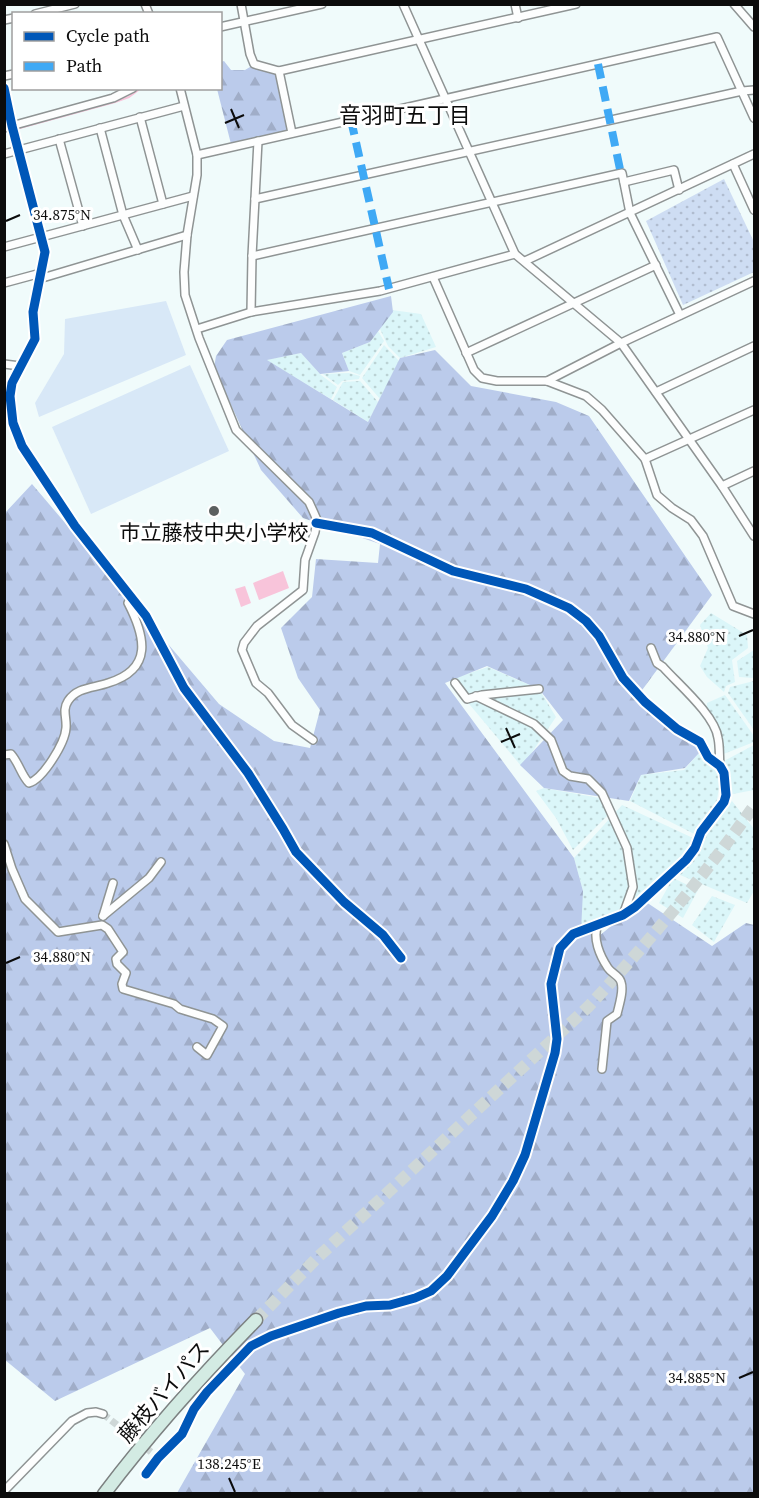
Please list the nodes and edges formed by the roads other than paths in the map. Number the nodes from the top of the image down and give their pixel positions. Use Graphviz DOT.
graph roads {
  1 [pos="75,4"];
  2 [pos="241,4"];
  3 [pos="322,4"];
  4 [pos="403,4"];
  5 [pos="515,4"];
  6 [pos="576,4"];
  7 [pos="734,4"];
  8 [pos="43,12"];
  9 [pos="518,18"];
  10 [pos="244,21"];
  11 [pos="222,26"];
  12 [pos="754,27"];
  13 [pos="420,40"];
  14 [pos="279,71"];
  15 [pos="4,88"];
  16 [pos="128,90"];
  17 [pos="180,90"];
  18 [pos="754,90"];
  19 [pos="742,91"];
  20 [pos="446,99"];
  21 [pos="184,106"];
  22 [pos="140,117"];
  23 [pos="754,118"];
  24 [pos="8,127"];
  25 [pos="100,128"];
  26 [pos="292,133"];
  27 [pos="59,139"];
  28 [pos="258,141"];
  29 [pos="19,150"];
  30 [pos="470,150"];
  31 [pos="4,154"];
  32 [pos="754,154"];
  33 [pos="197,155"];
  34 [pos="733,164"];
  35 [pos="624,182"];
  36 [pos="679,190"];
  37 [pos="193,196"];
  38 [pos="255,199"];
  39 [pos="492,202"];
  40 [pos="163,204"];
  41 [pos="754,210"];
  42 [pos="630,213"];
  43 [pos="123,215"];
  44 [pos="83,226"];
  45 [pos="187,235"];
  46 [pos="42,237"];
  47 [pos="4,248"];
  48 [pos="138,250"];
  49 [pos="515,254"];
  50 [pos="252,256"];
  51 [pos="525,261"];
  52 [pos="656,265"];
  53 [pos="40,276"];
  54 [pos="433,277"];
  55 [pos="754,281"];
  56 [pos="4,283"];
  57 [pos="574,303"];
  58 [pos="251,312"];
  59 [pos="680,315"];
  60 [pos="197,329"];
  61 [pos="621,343"];
  62 [pos="754,346"];
  63 [pos="466,353"];
  64 [pos="4,364"];
  65 [pos="20,366"];
  66 [pos="547,381"];
  67 [pos="656,392"];
  68 [pos="754,410"];
  69 [pos="689,441"];
  70 [pos="645,459"];
  71 [pos="754,471"];
  72 [pos="722,486"];
  73 [pos="316,523"];
  74 [pos="754,534"];
  75 [pos="131,597"];
  76 [pos="754,614"];
  77 [pos="651,648"];
  78 [pos="455,683"];
  79 [pos="539,688"];
  80 [pos="476,696"];
  81 [pos="313,740"];
  82 [pos="4,755"];
  83 [pos="720,766"];
  84 [pos="4,844"];
  85 [pos="161,862"];
  86 [pos="113,883"];
  87 [pos="623,915"];
  88 [pos="104,916"];
  89 [pos="598,924"];
  90 [pos="102,925"];
  91 [pos="401,958"];
  92 [pos="197,1047"];
  93 [pos="602,1069"];
  94 [pos="256,1320"];
  95 [pos="103,1414"];
  96 [pos="125,1431"];
  97 [pos="135,1440"];
  98 [pos="151,1452"];
  99 [pos="158,1458"];
  100 [pos="146,1474"];
  101 [pos="4,1491"];
  102 [pos="104,1494"];
  1 -- 8 [label="street"];
  2 -- 10 [label="street"];
  3 -- 10 [label="street"];
  4 -- 13 [label="street"];
  5 -- 9 [label="street"];
  6 -- 9 [label="street"];
  7 -- 12 [label="street"];
  9 -- 13 [label="street"];
  10 -- 11 [label="street"];
  10 -- 14 [label="street"];
  13 -- 14 [label="street"];
  13 -- 20 [label="street"];
  14 -- 26 [label="street"];
  15 -- 24 [label="street"];
  16 -- 24 [label="street"];
  17 -- 21 [label="street"];
  18 -- 19 [label="street"];
  19 -- 20 [label="street"];
  19 -- 23 [label="street"];
  19 -- 30 [label="street"];
  20 -- 26 [label="street"];
  20 -- 30 [label="street"];
  21 -- 22 [label="street"];
  21 -- 33 [label="street"];
  22 -- 25 [label="street"];
  22 -- 40 [label="street"];
  24 -- 29 [label="street"];
  25 -- 27 [label="street"];
  25 -- 43 [label="street"];
  26 -- 28 [label="street"];
  27 -- 29 [label="street"];
  27 -- 44 [label="street"];
  28 -- 33 [label="street"];
  28 -- 38 [label="street"];
  29 -- 31 [label="street"];
  29 -- 46 [label="street"];
  30 -- 38 [label="street"];
  30 -- 39 [label="street"];
  32 -- 34 [label="street"];
  33 -- 37 [label="street"];
  34 -- 36 [label="street"];
  34 -- 41 [label="street"];
  35 -- 36 [label="street"];
  35 -- 39 [label="street"];
  35 -- 42 [label="street"];
  36 -- 42 [label="street"];
  37 -- 40 [label="street"];
  37 -- 45 [label="street"];
  38 -- 50 [label="street"];
  39 -- 49 [label="street"];
  39 -- 50 [label="street"];
  40 -- 43 [label="street"];
  42 -- 51 [label="street"];
  42 -- 52 [label="street"];
  43 -- 44 [label="street"];
  43 -- 48 [label="street"];
  44 -- 46 [label="street"];
  45 -- 48 [label="street"];
  45 -- 60 [label="street"];
  46 -- 47 [label="street"];
  46 -- 53 [label="street"];
  48 -- 53 [label="street"];
  49 -- 51 [label="street"];
  49 -- 54 [label="street"];
  50 -- 58 [label="street"];
  51 -- 57 [label="street"];
  52 -- 57 [label="street"];
  52 -- 59 [label="street"];
  53 -- 56 [label="street"];
  53 -- 65 [label="street"];
  54 -- 58 [label="street"];
  54 -- 63 [label="street"];
  55 -- 59 [label="street"];
  57 -- 61 [label="street"];
  57 -- 63 [label="street"];
  58 -- 60 [label="street"];
  59 -- 61 [label="street"];
  60 -- 73 [label="street"];
  61 -- 66 [label="street"];
  61 -- 67 [label="street"];
  62 -- 67 [label="street"];
  63 -- 66 [label="street"];
  64 -- 65 [label="street"];
  65 -- 75 [label="street"];
  66 -- 70 [label="street"];
  67 -- 69 [label="street"];
  68 -- 69 [label="street"];
  69 -- 70 [label="street"];
  69 -- 72 [label="street"];
  70 -- 76 [label="street"];
  71 -- 72 [label="street"];
  72 -- 74 [label="street"];
  73 -- 81 [label="street"];
  73 -- 83 [label="street"];
  75 -- 82 [label="street"];
  75 -- 91 [label="street"];
  77 -- 83 [label="street"];
  78 -- 80 [label="street"];
  79 -- 80 [label="street"];
  80 -- 87 [label="street"];
  83 -- 87 [label="street"];
  84 -- 90 [label="street"];
  85 -- 88 [label="street"];
  86 -- 88 [label="street"];
  87 -- 89 [label="street"];
  88 -- 90 [label="street"];
  89 -- 93 [label="street"];
  89 -- 99 [label="street"];
  90 -- 92 [label="street"];
  94 -- 102 [label="highway, 藤枝バイパス"];
  95 -- 101 [label="street"];
  96 -- 97 [label="street"];
  98 -- 99 [label="street"];
  99 -- 100 [label="street"];
}
